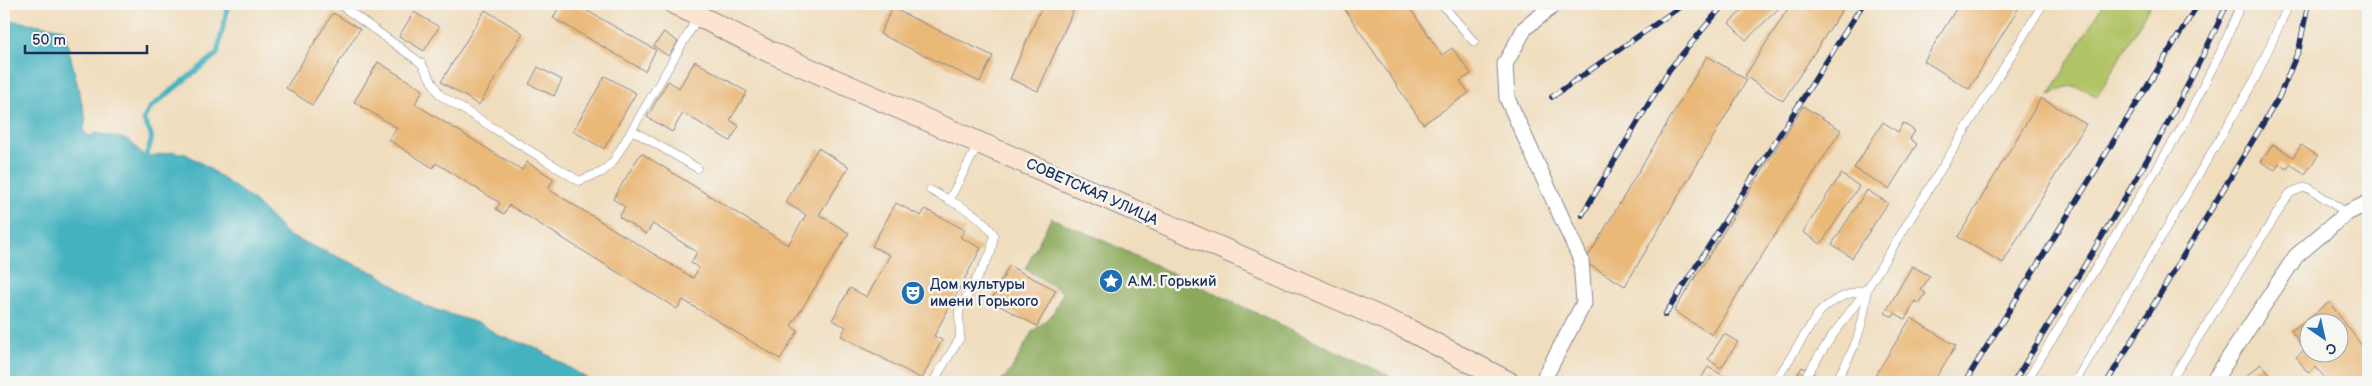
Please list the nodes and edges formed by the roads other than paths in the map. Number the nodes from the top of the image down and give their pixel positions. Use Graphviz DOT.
graph roads {
  1 [pos="339,4"];
  2 [pos="675,4"];
  3 [pos="1442,4"];
  4 [pos="1555,4"];
  5 [pos="2043,4"];
  6 [pos="2240,4"];
  7 [pos="2289,4"];
  8 [pos="699,16"];
  9 [pos="1474,42"];
  10 [pos="632,130"];
  11 [pos="979,143"];
  12 [pos="697,168"];
  13 [pos="930,190"];
  14 [pos="949,200"];
  15 [pos="2368,203"];
  16 [pos="2347,214"];
  17 [pos="1867,289"];
  18 [pos="932,382"];
  19 [pos="1508,382"];
  20 [pos="1542,382"];
  21 [pos="1775,382"];
  22 [pos="1802,382"];
  23 [pos="1835,382"];
  24 [pos="2026,382"];
  25 [pos="2075,382"];
  26 [pos="2170,382"];
  27 [pos="2213,382"];
  1 -- 10 [label="lane"];
  2 -- 8 [label="main road, СОВЕТСКАЯ УЛИЦА"];
  3 -- 9 [label="lane"];
  4 -- 20 [label="street"];
  5 -- 17 [label="lane"];
  6 -- 24 [label="lane"];
  7 -- 25 [label="lane"];
  8 -- 10 [label="lane"];
  8 -- 11 [label="main road, СОВЕТСКАЯ УЛИЦА"];
  10 -- 12 [label="lane"];
  11 -- 14 [label="lane"];
  11 -- 19 [label="main road, СОВЕТСКАЯ УЛИЦА"];
  13 -- 14 [label="lane"];
  14 -- 18 [label="lane"];
  15 -- 16 [label="street"];
  16 -- 26 [label="lane"];
  16 -- 27 [label="street"];
  17 -- 21 [label="lane"];
  17 -- 22 [label="lane"];
  17 -- 23 [label="lane"];
}
